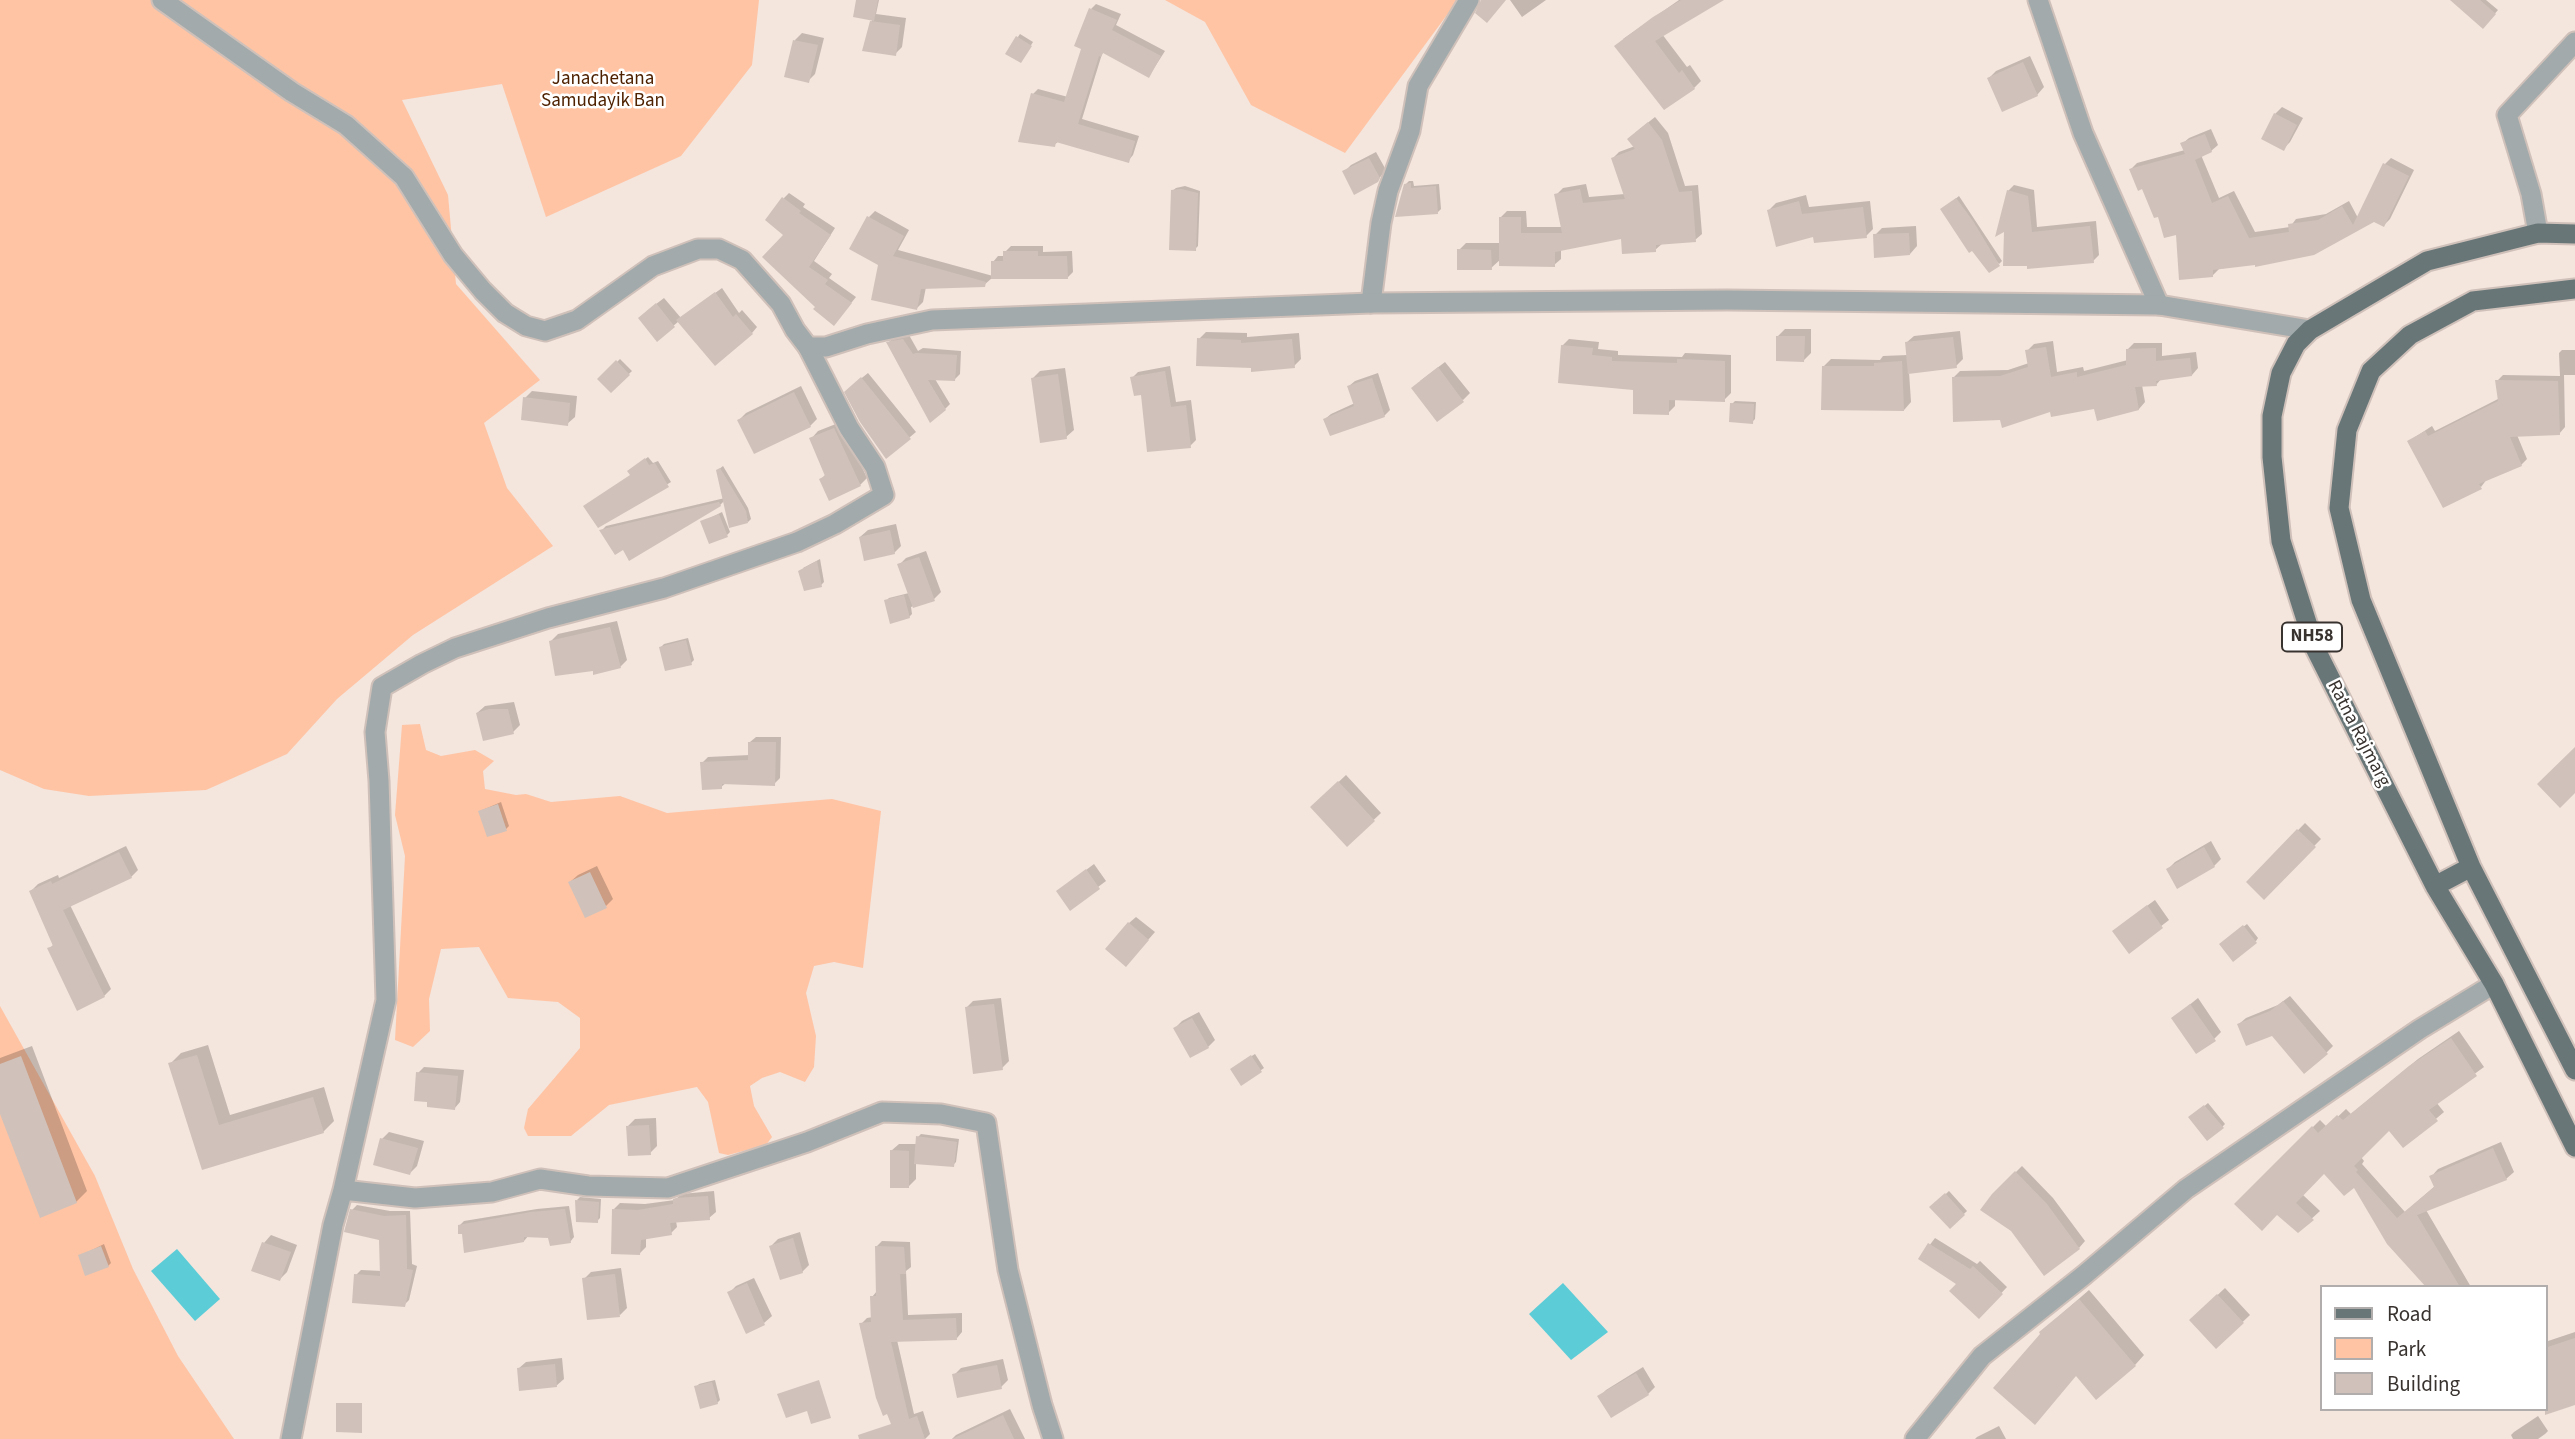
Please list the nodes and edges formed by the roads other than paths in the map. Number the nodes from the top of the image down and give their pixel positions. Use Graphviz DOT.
graph roads {
  1 [pos="162,0"];
  2 [pos="1469,0"];
  3 [pos="2038,0"];
  4 [pos="2575,42"];
  5 [pos="2538,233"];
  6 [pos="2575,234"];
  7 [pos="2575,289"];
  8 [pos="1371,303"];
  9 [pos="2159,305"];
  10 [pos="2310,331"];
  11 [pos="808,347"];
  12 [pos="2471,867"];
  13 [pos="2435,886"];
  14 [pos="2494,984"];
  15 [pos="2575,1070"];
  16 [pos="2575,1146"];
  17 [pos="343,1190"];
  18 [pos="291,1439"];
  19 [pos="1053,1439"];
  20 [pos="1915,1439"];
  1 -- 11 [label="street"];
  2 -- 8 [label="street"];
  3 -- 9 [label="street"];
  4 -- 5 [label="street"];
  5 -- 6 [label="main road, Ratna Rajmarg / NH58"];
  5 -- 10 [label="main road, Ratna Rajmarg / NH58"];
  7 -- 12 [label="main road, NH58"];
  8 -- 9 [label="street"];
  8 -- 11 [label="street"];
  9 -- 10 [label="street"];
  10 -- 13 [label="main road, Ratna Rajmarg / NH58"];
  11 -- 17 [label="street"];
  12 -- 13 [label="main road"];
  12 -- 15 [label="main road, NH58"];
  13 -- 14 [label="main road, Ratna Rajmarg / NH58"];
  14 -- 16 [label="main road, Ratna Rajmarg / NH58"];
  14 -- 20 [label="street"];
  17 -- 18 [label="street"];
  17 -- 19 [label="street"];
}
